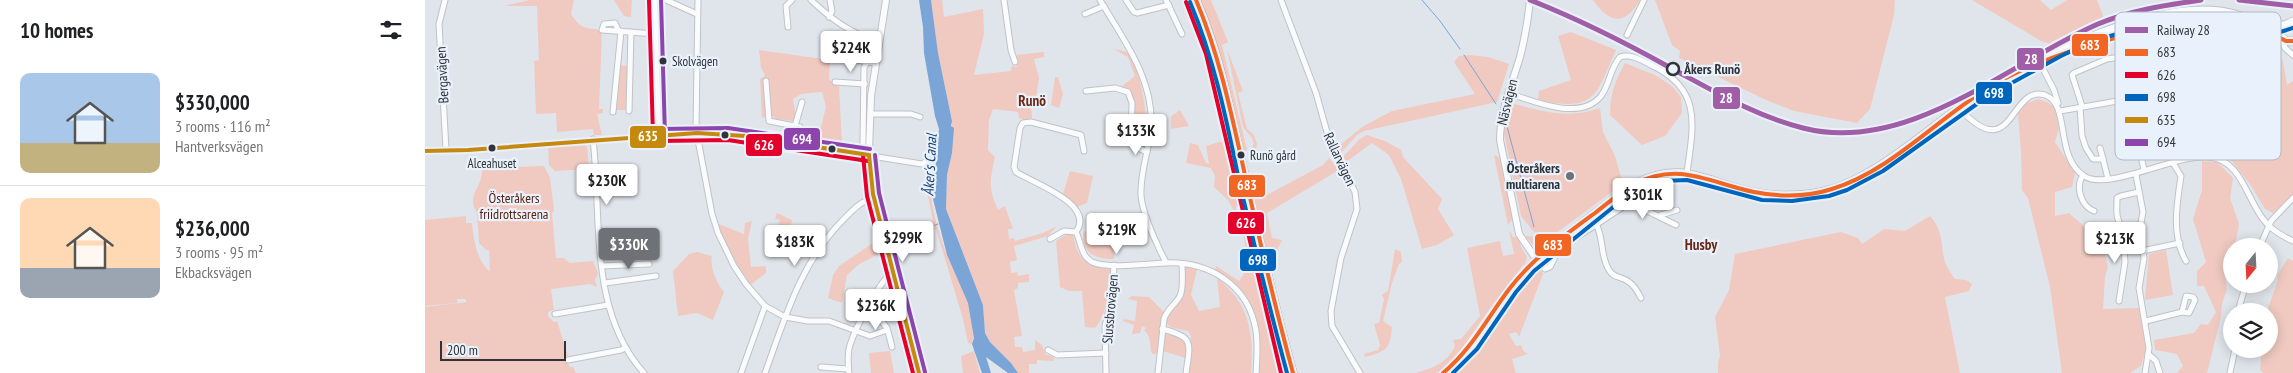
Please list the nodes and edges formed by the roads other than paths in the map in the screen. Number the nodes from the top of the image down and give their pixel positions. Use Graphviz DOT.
graph roads {
  1 [pos="445,0"];
  2 [pos="655,0"];
  3 [pos="666,0"];
  4 [pos="698,0"];
  5 [pos="792,0"];
  6 [pos="811,0"];
  7 [pos="830,0"];
  8 [pos="886,0"];
  9 [pos="1004,0"];
  10 [pos="1126,0"];
  11 [pos="1192,0"];
  12 [pos="1196,0"];
  13 [pos="1281,0"];
  14 [pos="1530,0"];
  15 [pos="1644,0"];
  16 [pos="1102,2"];
  17 [pos="1167,2"];
  18 [pos="2203,12"];
  19 [pos="2222,12"];
  20 [pos="697,14"];
  21 [pos="1085,14"];
  22 [pos="829,18"];
  23 [pos="2290,24"];
  24 [pos="788,27"];
  25 [pos="2115,29"];
  26 [pos="631,32"];
  27 [pos="656,34"];
  28 [pos="1182,34"];
  29 [pos="1627,35"];
  30 [pos="2281,36"];
  31 [pos="2292,41"];
  32 [pos="879,43"];
  33 [pos="2292,54"];
  34 [pos="843,58"];
  35 [pos="2115,58"];
  36 [pos="2039,61"];
  37 [pos="867,62"];
  38 [pos="1015,62"];
  39 [pos="875,63"];
  40 [pos="766,81"];
  41 [pos="835,82"];
  42 [pos="865,84"];
  43 [pos="1086,91"];
  44 [pos="1508,93"];
  45 [pos="2115,101"];
  46 [pos="802,102"];
  47 [pos="2081,106"];
  48 [pos="1959,108"];
  49 [pos="2059,108"];
  50 [pos="629,111"];
  51 [pos="613,112"];
  52 [pos="870,114"];
  53 [pos="920,117"];
  54 [pos="795,126"];
  55 [pos="697,133"];
  56 [pos="659,135"];
  57 [pos="593,139"];
  58 [pos="863,143"];
  59 [pos="799,144"];
  60 [pos="2100,148"];
  61 [pos="446,150"];
  62 [pos="425,151"];
  63 [pos="1084,151"];
  64 [pos="1147,152"];
  65 [pos="869,155"];
  66 [pos="927,160"];
  67 [pos="2103,160"];
  68 [pos="2142,160"];
  69 [pos="2185,160"];
  70 [pos="2223,160"];
  71 [pos="2173,163"];
  72 [pos="2144,170"];
  73 [pos="1687,173"];
  74 [pos="2083,175"];
  75 [pos="2135,175"];
  76 [pos="2108,179"];
  77 [pos="1627,189"];
  78 [pos="2139,192"];
  79 [pos="2293,198"];
  80 [pos="872,199"];
  81 [pos="1632,201"];
  82 [pos="1677,210"];
  83 [pos="2095,211"];
  84 [pos="1658,214"];
  85 [pos="1596,224"];
  86 [pos="1676,226"];
  87 [pos="2268,226"];
  88 [pos="2122,227"];
  89 [pos="2140,229"];
  90 [pos="1076,232"];
  91 [pos="2263,238"];
  92 [pos="1050,239"];
  93 [pos="2293,242"];
  94 [pos="2180,243"];
  95 [pos="2142,251"];
  96 [pos="1536,259"];
  97 [pos="2186,261"];
  98 [pos="1166,263"];
  99 [pos="649,264"];
  100 [pos="1182,264"];
  101 [pos="1114,265"];
  102 [pos="602,266"];
  103 [pos="1545,269"];
  104 [pos="894,270"];
  105 [pos="656,276"];
  106 [pos="605,284"];
  107 [pos="1641,298"];
  108 [pos="2119,301"];
  109 [pos="608,305"];
  110 [pos="869,305"];
  111 [pos="765,306"];
  112 [pos="2182,312"];
  113 [pos="555,314"];
  114 [pos="785,317"];
  115 [pos="2145,321"];
  116 [pos="1162,328"];
  117 [pos="856,330"];
  118 [pos="887,330"];
  119 [pos="892,347"];
  120 [pos="625,348"];
  121 [pos="1048,350"];
  122 [pos="1106,353"];
  123 [pos="2148,354"];
  124 [pos="2233,358"];
  125 [pos="568,360"];
  126 [pos="821,367"];
  127 [pos="849,371"];
  128 [pos="644,373"];
  129 [pos="741,373"];
  130 [pos="765,373"];
  131 [pos="919,373"];
  132 [pos="1106,373"];
  133 [pos="1158,373"];
  134 [pos="1186,373"];
  135 [pos="1256,373"];
  136 [pos="1287,373"];
  137 [pos="1293,373"];
  138 [pos="1360,373"];
  139 [pos="1443,373"];
  140 [pos="2145,373"];
  141 [pos="2160,373"];
  142 [pos="2230,373"];
  1 -- 61 [label="street, Bergavägen"];
  2 -- 27 [label="street"];
  3 -- 20 [label="street"];
  4 -- 20 [label="street"];
  5 -- 24 [label="street"];
  6 -- 22 [label="street"];
  7 -- 22 [label="street"];
  8 -- 32 [label="street"];
  9 -- 38 [label="street"];
  10 -- 17 [label="street"];
  11 -- 136 [label="main road"];
  12 -- 137 [label="main road"];
  13 -- 138 [label="street, Rallarvägen"];
  14 -- 44 [label="street, Näsvägen"];
  15 -- 29 [label="street"];
  16 -- 21 [label="street"];
  16 -- 64 [label="street"];
  17 -- 28 [label="street"];
  18 -- 19 [label="main road"];
  20 -- 55 [label="street"];
  22 -- 32 [label="street"];
  23 -- 30 [label="main road"];
  25 -- 36 [label="main road"];
  26 -- 27 [label="street"];
  26 -- 50 [label="street"];
  26 -- 51 [label="street"];
  27 -- 56 [label="street"];
  30 -- 31 [label="main road"];
  30 -- 33 [label="street"];
  31 -- 33 [label="street"];
  32 -- 39 [label="street"];
  34 -- 37 [label="street"];
  35 -- 47 [label="street"];
  36 -- 48 [label="main road"];
  36 -- 49 [label="street"];
  37 -- 39 [label="street"];
  37 -- 42 [label="street"];
  39 -- 52 [label="street"];
  40 -- 54 [label="street"];
  41 -- 42 [label="street"];
  42 -- 58 [label="street"];
  43 -- 64 [label="street"];
  44 -- 73 [label="street"];
  44 -- 96 [label="street, Näsvägen"];
  45 -- 47 [label="street"];
  46 -- 54 [label="street"];
  47 -- 49 [label="street"];
  47 -- 67 [label="street"];
  48 -- 49 [label="street"];
  48 -- 73 [label="main road"];
  49 -- 74 [label="street"];
  52 -- 53 [label="street"];
  52 -- 65 [label="street"];
  54 -- 59 [label="street"];
  55 -- 56 [label="street"];
  55 -- 59 [label="street"];
  55 -- 111 [label="street"];
  56 -- 57 [label="street"];
  57 -- 61 [label="street"];
  57 -- 102 [label="street"];
  59 -- 65 [label="street"];
  60 -- 67 [label="street"];
  61 -- 62 [label="street"];
  63 -- 90 [label="street"];
  64 -- 98 [label="street"];
  65 -- 66 [label="street"];
  65 -- 80 [label="street"];
  67 -- 76 [label="street"];
  68 -- 72 [label="street"];
  69 -- 71 [label="street"];
  70 -- 87 [label="street"];
  71 -- 72 [label="street"];
  71 -- 94 [label="street"];
  72 -- 75 [label="street"];
  73 -- 77 [label="main road"];
  74 -- 76 [label="street"];
  74 -- 83 [label="street"];
  75 -- 76 [label="street"];
  75 -- 78 [label="street"];
  77 -- 81 [label="street"];
  77 -- 96 [label="main road"];
  78 -- 88 [label="street"];
  78 -- 89 [label="street"];
  79 -- 87 [label="street"];
  80 -- 104 [label="street"];
  80 -- 114 [label="street"];
  81 -- 84 [label="street"];
  81 -- 85 [label="street"];
  82 -- 84 [label="street"];
  84 -- 86 [label="street"];
  85 -- 103 [label="street"];
  85 -- 107 [label="street"];
  87 -- 91 [label="street"];
  87 -- 93 [label="street"];
  88 -- 89 [label="street"];
  88 -- 108 [label="street"];
  89 -- 95 [label="street"];
  90 -- 92 [label="street"];
  90 -- 101 [label="street"];
  94 -- 95 [label="street"];
  94 -- 97 [label="street"];
  95 -- 115 [label="street"];
  96 -- 139 [label="main road"];
  98 -- 100 [label="street"];
  98 -- 101 [label="street"];
  99 -- 102 [label="street"];
  100 -- 116 [label="street"];
  100 -- 135 [label="street"];
  101 -- 122 [label="street, Slussbrovägen"];
  102 -- 106 [label="street"];
  104 -- 110 [label="street"];
  104 -- 131 [label="street"];
  105 -- 106 [label="street"];
  106 -- 109 [label="street"];
  109 -- 113 [label="street"];
  109 -- 120 [label="street"];
  110 -- 117 [label="street"];
  110 -- 118 [label="street"];
  111 -- 114 [label="street"];
  111 -- 129 [label="street"];
  112 -- 115 [label="street"];
  114 -- 117 [label="street"];
  114 -- 130 [label="street"];
  115 -- 123 [label="street"];
  116 -- 133 [label="street"];
  116 -- 134 [label="street"];
  117 -- 118 [label="street"];
  117 -- 127 [label="street"];
  118 -- 119 [label="street"];
  120 -- 125 [label="street"];
  120 -- 128 [label="street"];
  121 -- 122 [label="street, Slussbrovägen"];
  122 -- 132 [label="street, Slussbrovägen"];
  123 -- 140 [label="street"];
  123 -- 141 [label="street"];
  124 -- 142 [label="street"];
  126 -- 127 [label="street"];
}
